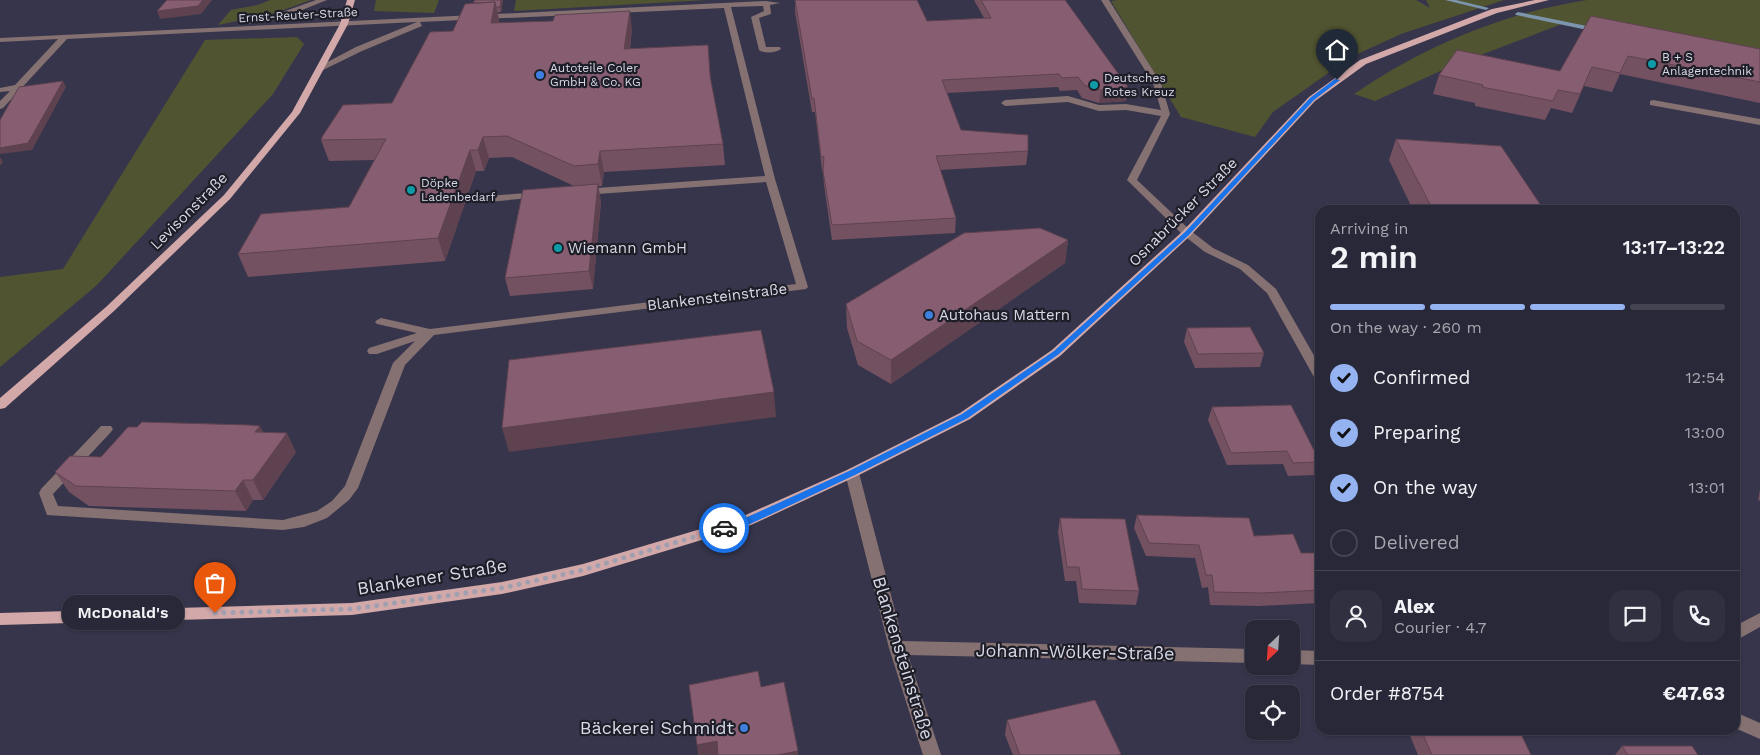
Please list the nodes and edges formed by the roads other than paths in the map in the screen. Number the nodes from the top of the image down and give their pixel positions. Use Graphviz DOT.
graph roads {
  1 [pos="322,0"];
  2 [pos="351,0"];
  3 [pos="1104,0"];
  4 [pos="1545,0"];
  5 [pos="766,3"];
  6 [pos="776,3"];
  7 [pos="727,5"];
  8 [pos="433,20"];
  9 [pos="344,24"];
  10 [pos="203,30"];
  11 [pos="65,37"];
  12 [pos="0,40"];
  13 [pos="776,49"];
  14 [pos="319,70"];
  15 [pos="18,87"];
  16 [pos="0,90"];
  17 [pos="1004,103"];
  18 [pos="1653,103"];
  19 [pos="0,106"];
  20 [pos="1166,114"];
  21 [pos="1760,122"];
  22 [pos="770,179"];
  23 [pos="568,193"];
  24 [pos="548,195"];
  25 [pos="488,199"];
  26 [pos="1187,234"];
  27 [pos="381,322"];
  28 [pos="432,332"];
  29 [pos="373,351"];
  30 [pos="1315,368"];
  31 [pos="0,405"];
  32 [pos="106,429"];
  33 [pos="852,473"];
  34 [pos="0,619"];
  35 [pos="1760,619"];
  36 [pos="1740,631"];
  37 [pos="897,648"];
  38 [pos="1245,656"];
  39 [pos="1300,657"];
  40 [pos="1315,658"];
  41 [pos="1740,722"];
  42 [pos="1760,731"];
  43 [pos="932,755"];
  1 -- 10 [label="street"];
  2 -- 9 [label="main road, Levisonstraße"];
  3 -- 20 [label="street"];
  4 -- 26 [label="main road, Osnabrücker Straße"];
  5 -- 6 [label="street, Ernst-Reuter-Straße"];
  5 -- 7 [label="street, Ernst-Reuter-Straße"];
  5 -- 13 [label="street"];
  7 -- 8 [label="street, Ernst-Reuter-Straße"];
  7 -- 22 [label="street, Blankensteinstraße"];
  8 -- 9 [label="street, Ernst-Reuter-Straße"];
  8 -- 14 [label="street"];
  9 -- 10 [label="street, Ernst-Reuter-Straße"];
  9 -- 14 [label="main road, Levisonstraße"];
  10 -- 11 [label="street, Ernst-Reuter-Straße"];
  11 -- 12 [label="street, Ernst-Reuter-Straße"];
  11 -- 15 [label="street"];
  14 -- 31 [label="main road, Levisonstraße"];
  15 -- 16 [label="street"];
  15 -- 19 [label="street"];
  17 -- 20 [label="street"];
  18 -- 21 [label="street"];
  20 -- 26 [label="street"];
  22 -- 23 [label="street"];
  22 -- 28 [label="street, Blankensteinstraße"];
  24 -- 25 [label="street"];
  26 -- 30 [label="street"];
  26 -- 33 [label="main road, Osnabrücker Straße"];
  27 -- 28 [label="street"];
  28 -- 29 [label="street"];
  28 -- 32 [label="street"];
  33 -- 34 [label="main road, Blankener Straße"];
  33 -- 37 [label="street, Blankensteinstraße"];
  35 -- 36 [label="street"];
  37 -- 38 [label="street, Johann-Wölker-Straße"];
  37 -- 43 [label="street, Blankensteinstraße"];
  39 -- 40 [label="street"];
  41 -- 42 [label="street"];
}
